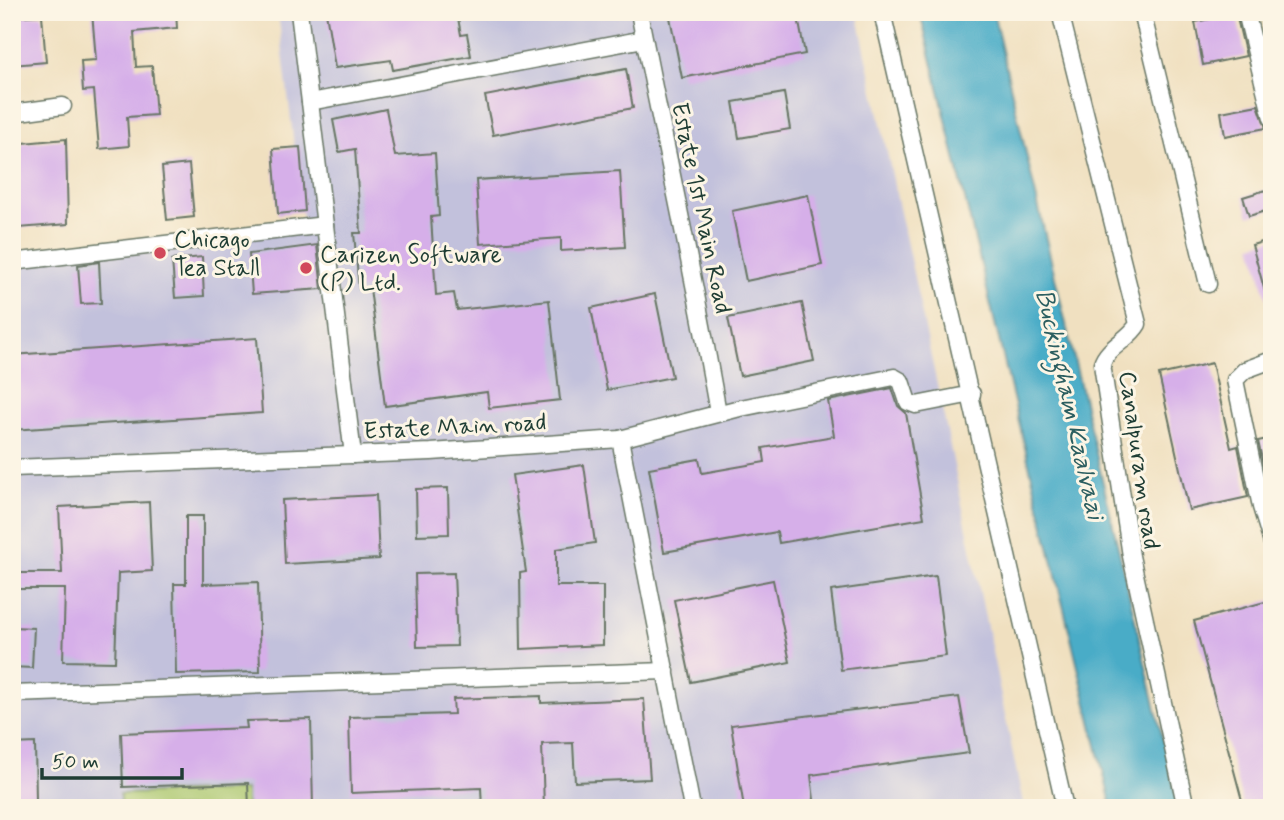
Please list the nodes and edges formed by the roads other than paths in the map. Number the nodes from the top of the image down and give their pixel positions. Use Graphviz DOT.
graph roads {
  1 [pos="299,12"];
  2 [pos="639,12"];
  3 [pos="882,12"];
  4 [pos="1060,12"];
  5 [pos="1142,12"];
  6 [pos="1246,12"];
  7 [pos="644,39"];
  8 [pos="310,102"];
  9 [pos="63,106"];
  10 [pos="12,113"];
  11 [pos="1272,118"];
  12 [pos="325,225"];
  13 [pos="12,262"];
  14 [pos="1208,284"];
  15 [pos="1272,360"];
  16 [pos="972,394"];
  17 [pos="718,413"];
  18 [pos="620,439"];
  19 [pos="353,455"];
  20 [pos="12,468"];
  21 [pos="1270,533"];
  22 [pos="666,671"];
  23 [pos="12,694"];
  24 [pos="692,808"];
  25 [pos="1065,808"];
  26 [pos="1186,808"];
  1 -- 8 [label="street"];
  2 -- 7 [label="street, Estate 1st Main Road"];
  3 -- 16 [label="street"];
  4 -- 26 [label="street, Canalpuram road"];
  5 -- 14 [label="street"];
  6 -- 11 [label="street"];
  7 -- 8 [label="street"];
  7 -- 17 [label="street, Estate 1st Main Road"];
  8 -- 12 [label="street"];
  9 -- 10 [label="street"];
  12 -- 13 [label="street"];
  12 -- 19 [label="street"];
  15 -- 21 [label="street"];
  16 -- 17 [label="street, Estate Main road"];
  16 -- 25 [label="street"];
  17 -- 18 [label="street, Estate Main road"];
  18 -- 19 [label="street, Estate Main road"];
  18 -- 22 [label="street"];
  19 -- 20 [label="street, Estate Main road"];
  22 -- 23 [label="street"];
  22 -- 24 [label="street"];
}
